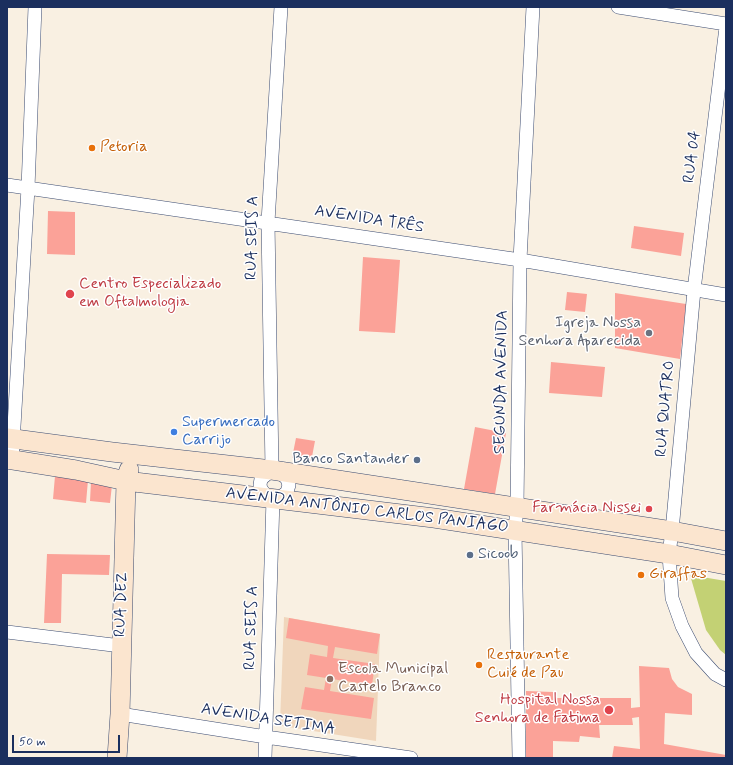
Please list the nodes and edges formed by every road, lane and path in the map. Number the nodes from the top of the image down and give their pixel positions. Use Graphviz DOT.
graph roads {
  1 [pos="35,7"];
  2 [pos="281,7"];
  3 [pos="534,7"];
  4 [pos="618,7"];
  5 [pos="726,25"];
  6 [pos="7,185"];
  7 [pos="28,188"];
  8 [pos="268,222"];
  9 [pos="520,260"];
  10 [pos="694,290"];
  11 [pos="726,295"];
  12 [pos="10,439"];
  13 [pos="134,454"];
  14 [pos="10,460"];
  15 [pos="272,470"];
  16 [pos="126,481"];
  17 [pos="437,494"];
  18 [pos="273,499"];
  19 [pos="517,506"];
  20 [pos="434,518"];
  21 [pos="515,531"];
  22 [pos="672,531"];
  23 [pos="726,541"];
  24 [pos="669,554"];
  25 [pos="726,565"];
  26 [pos="7,632"];
  27 [pos="121,646"];
  28 [pos="726,680"];
  29 [pos="120,714"];
  30 [pos="266,737"];
  31 [pos="118,758"];
  32 [pos="265,758"];
  33 [pos="411,758"];
  34 [pos="519,758"];
  1 -- 7 [label="street"];
  2 -- 8 [label="street, RUA SEIS A"];
  3 -- 9 [label="street, SEGUNDA AVENIDA"];
  4 -- 5 [label="street"];
  5 -- 10 [label="street, RUA 04"];
  6 -- 7 [label="street, AVENIDA TRÊS"];
  7 -- 8 [label="street, AVENIDA TRÊS"];
  7 -- 12 [label="street"];
  8 -- 9 [label="street, AVENIDA TRÊS"];
  8 -- 15 [label="street, RUA SEIS A"];
  9 -- 10 [label="street, AVENIDA TRÊS"];
  9 -- 19 [label="street, SEGUNDA AVENIDA"];
  10 -- 11 [label="street, AVENIDA TRÊS"];
  10 -- 22 [label="street, RUA QUATRO"];
  12 -- 13 [label="main road, AVENIDA ANTÔNIO CARLOS PANIAGO"];
  12 -- 14 [label="street"];
  13 -- 15 [label="main road, AVENIDA ANTÔNIO CARLOS PANIAGO"];
  13 -- 16 [label="main road, RUA DEZ"];
  14 -- 16 [label="main road, AVENIDA ANTÔNIO CARLOS PANIAGO"];
  15 -- 17 [label="main road, AVENIDA ANTÔNIO CARLOS PANIAGO"];
  15 -- 18 [label="street"];
  15 -- 18 [label="street"];
  16 -- 18 [label="main road, AVENIDA ANTÔNIO CARLOS PANIAGO"];
  16 -- 27 [label="main road, RUA DEZ"];
  17 -- 19 [label="main road, AVENIDA ANTÔNIO CARLOS PANIAGO"];
  17 -- 20 [label="main road"];
  18 -- 20 [label="main road, AVENIDA ANTÔNIO CARLOS PANIAGO"];
  18 -- 30 [label="street, RUA SEIS A"];
  19 -- 21 [label="street, SEGUNDA AVENIDA"];
  19 -- 22 [label="main road, AVENIDA ANTÔNIO CARLOS PANIAGO"];
  20 -- 21 [label="main road, AVENIDA ANTÔNIO CARLOS PANIAGO"];
  21 -- 24 [label="main road, AVENIDA ANTÔNIO CARLOS PANIAGO"];
  21 -- 34 [label="street, SEGUNDA AVENIDA"];
  22 -- 23 [label="main road, AVENIDA ANTÔNIO CARLOS PANIAGO"];
  22 -- 24 [label="street"];
  24 -- 25 [label="main road, AVENIDA ANTÔNIO CARLOS PANIAGO"];
  24 -- 28 [label="street"];
  26 -- 27 [label="street"];
  27 -- 29 [label="main road, RUA DEZ"];
  29 -- 30 [label="street, AVENIDA SETIMA"];
  29 -- 31 [label="main road, RUA DEZ"];
  30 -- 32 [label="street, RUA SEIS A"];
  30 -- 33 [label="street, AVENIDA SETIMA"];
}
